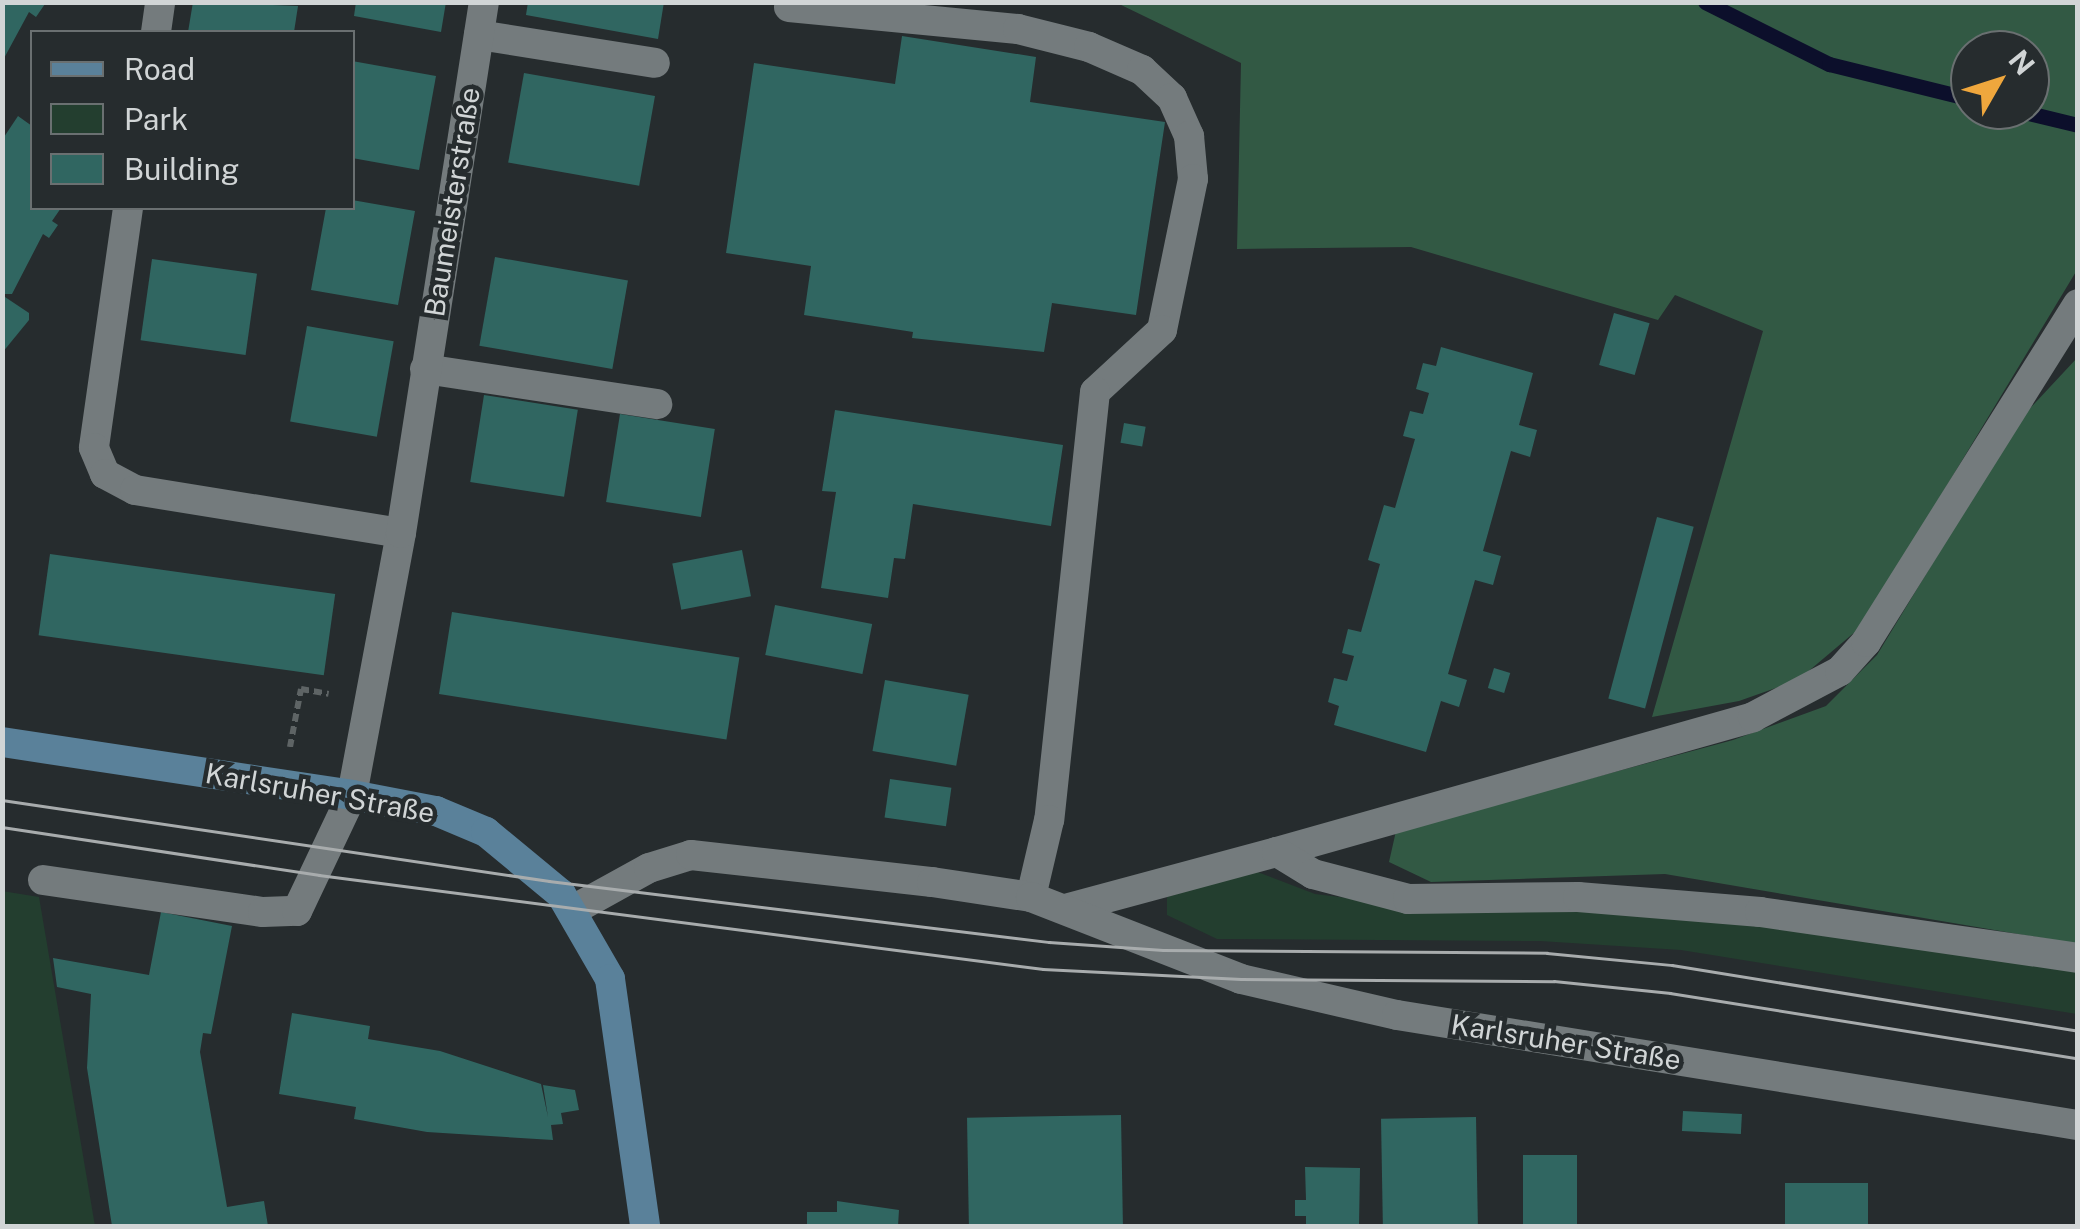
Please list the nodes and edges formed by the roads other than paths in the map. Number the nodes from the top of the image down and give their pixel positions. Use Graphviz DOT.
graph roads {
  1 [pos="160,2"];
  2 [pos="484,2"];
  3 [pos="789,7"];
  4 [pos="156,30"];
  5 [pos="479,35"];
  6 [pos="654,63"];
  7 [pos="128,210"];
  8 [pos="2078,304"];
  9 [pos="425,369"];
  10 [pos="657,404"];
  11 [pos="400,532"];
  12 [pos="2,742"];
  13 [pos="352,794"];
  14 [pos="1277,852"];
  15 [pos="44,880"];
  16 [pos="1031,897"];
  17 [pos="1069,908"];
  18 [pos="573,910"];
  19 [pos="2078,958"];
  20 [pos="2078,1124"];
  21 [pos="645,1226"];
  1 -- 4 [label="street"];
  2 -- 5 [label="street, Baumeisterstraße"];
  3 -- 16 [label="street"];
  5 -- 6 [label="street"];
  5 -- 9 [label="street, Baumeisterstraße"];
  7 -- 11 [label="street"];
  8 -- 14 [label="street"];
  9 -- 10 [label="street"];
  9 -- 11 [label="street, Baumeisterstraße"];
  11 -- 13 [label="street, Baumeisterstraße"];
  12 -- 13 [label="street, Karlsruher Straße"];
  13 -- 15 [label="street, Baumeisterstraße"];
  13 -- 18 [label="street, Karlsruher Straße"];
  14 -- 17 [label="street"];
  14 -- 19 [label="street"];
  16 -- 17 [label="street, Karlsruher Straße"];
  16 -- 18 [label="street, Karlsruher Straße"];
  17 -- 20 [label="street, Karlsruher Straße"];
  18 -- 21 [label="street"];
}
